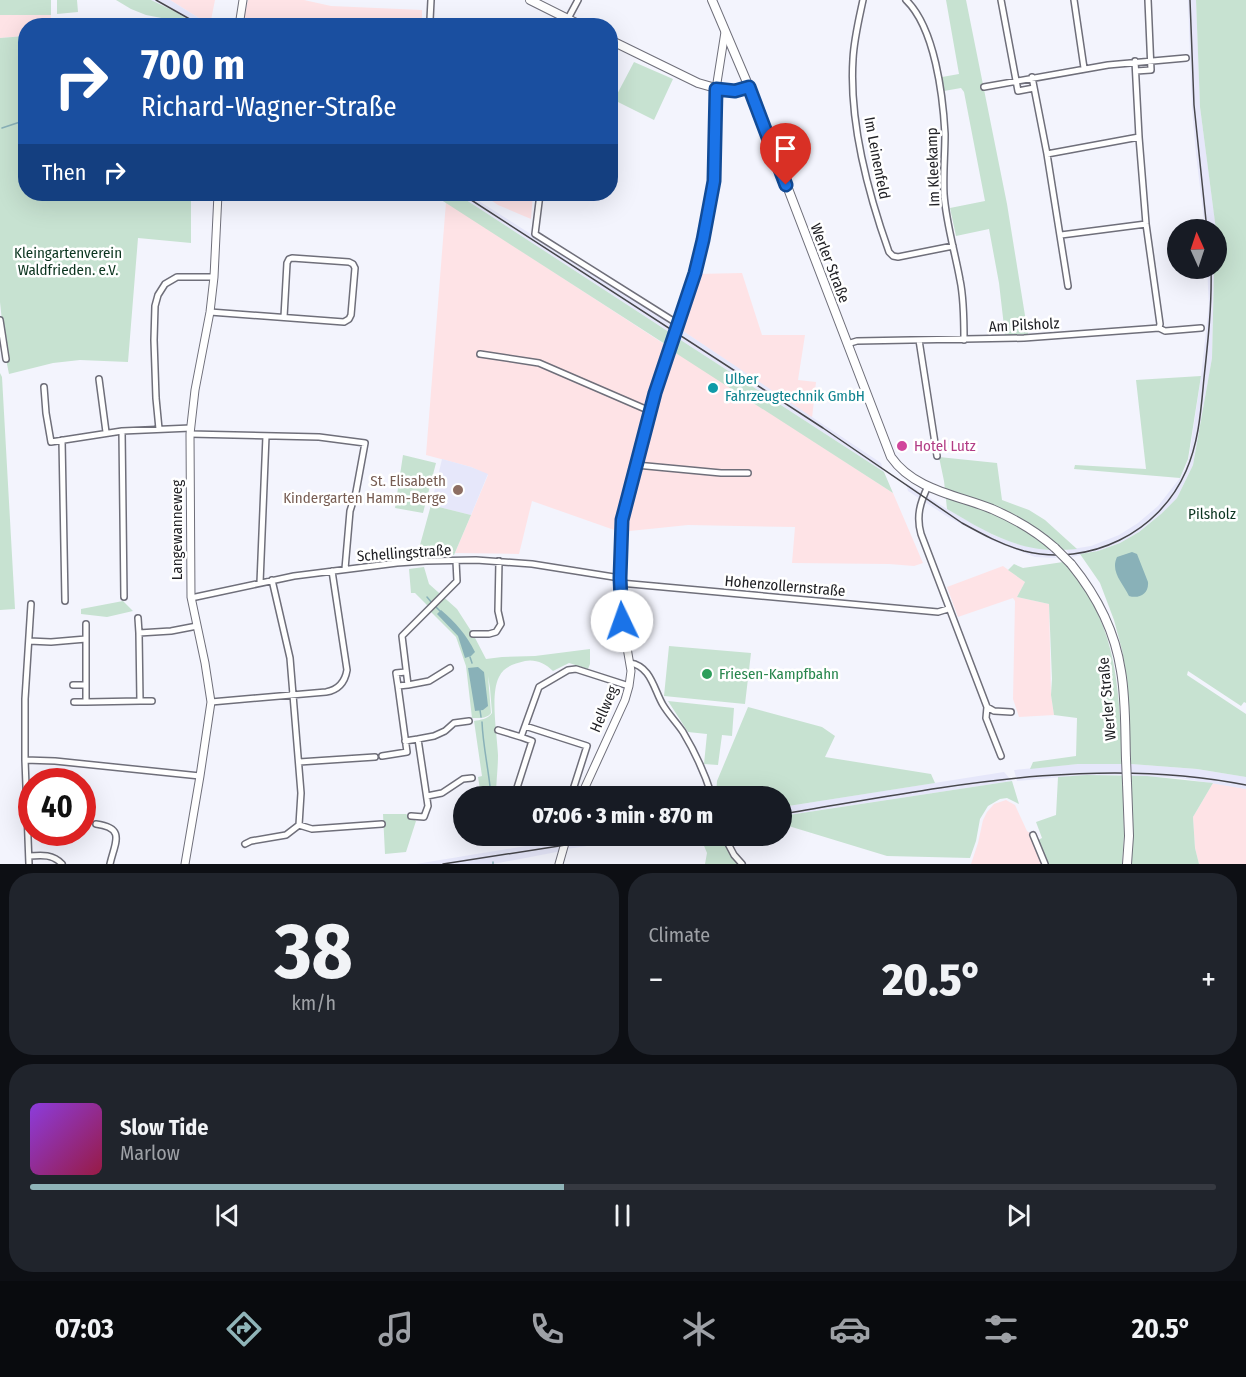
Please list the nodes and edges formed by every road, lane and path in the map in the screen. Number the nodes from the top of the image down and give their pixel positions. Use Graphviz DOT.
graph roads {
  1 [pos="243,0"];
  2 [pos="431,0"];
  3 [pos="530,0"];
  4 [pos="578,0"];
  5 [pos="712,0"];
  6 [pos="863,0"];
  7 [pos="906,0"];
  8 [pos="1001,0"];
  9 [pos="1074,0"];
  10 [pos="1148,0"];
  11 [pos="240,18"];
  12 [pos="430,18"];
  13 [pos="559,18"];
  14 [pos="568,18"];
  15 [pos="725,31"];
  16 [pos="618,44"];
  17 [pos="1186,58"];
  18 [pos="1151,60"];
  19 [pos="1135,61"];
  20 [pos="1084,68"];
  21 [pos="1136,71"];
  22 [pos="1032,77"];
  23 [pos="1017,81"];
  24 [pos="749,87"];
  25 [pos="984,87"];
  26 [pos="1034,88"];
  27 [pos="716,89"];
  28 [pos="1139,137"];
  29 [pos="1047,154"];
  30 [pos="218,201"];
  31 [pos="539,201"];
  32 [pos="1146,224"];
  33 [pos="1061,235"];
  34 [pos="953,246"];
  35 [pos="214,277"];
  36 [pos="1068,285"];
  37 [pos="210,312"];
  38 [pos="284,317"];
  39 [pos="0,320"];
  40 [pos="678,324"];
  41 [pos="1159,328"];
  42 [pos="1201,328"];
  43 [pos="919,340"];
  44 [pos="964,340"];
  45 [pos="847,344"];
  46 [pos="480,354"];
  47 [pos="6,359"];
  48 [pos="99,379"];
  49 [pos="44,387"];
  50 [pos="650,411"];
  51 [pos="159,429"];
  52 [pos="122,431"];
  53 [pos="191,431"];
  54 [pos="106,432"];
  55 [pos="266,436"];
  56 [pos="62,440"];
  57 [pos="937,456"];
  58 [pos="636,465"];
  59 [pos="748,473"];
  60 [pos="928,486"];
  61 [pos="456,561"];
  62 [pos="499,561"];
  63 [pos="345,569"];
  64 [pos="332,571"];
  65 [pos="272,580"];
  66 [pos="620,581"];
  67 [pos="260,583"];
  68 [pos="124,597"];
  69 [pos="191,598"];
  70 [pos="65,601"];
  71 [pos="31,604"];
  72 [pos="948,609"];
  73 [pos="138,618"];
  74 [pos="86,624"];
  75 [pos="197,626"];
  76 [pos="139,633"];
  77 [pos="473,634"];
  78 [pos="86,639"];
  79 [pos="29,641"];
  80 [pos="630,663"];
  81 [pos="450,668"];
  82 [pos="406,672"];
  83 [pos="73,684"];
  84 [pos="86,685"];
  85 [pos="408,685"];
  86 [pos="398,686"];
  87 [pos="629,686"];
  88 [pos="293,696"];
  89 [pos="140,701"];
  90 [pos="152,701"];
  91 [pos="74,702"];
  92 [pos="86,702"];
  93 [pos="211,702"];
  94 [pos="987,707"];
  95 [pos="1011,712"];
  96 [pos="469,721"];
  97 [pos="525,726"];
  98 [pos="498,730"];
  99 [pos="536,730"];
  100 [pos="521,737"];
  101 [pos="418,739"];
  102 [pos="405,741"];
  103 [pos="532,741"];
  104 [pos="420,750"];
  105 [pos="407,752"];
  106 [pos="382,756"];
  107 [pos="1001,756"];
  108 [pos="375,757"];
  109 [pos="26,760"];
  110 [pos="299,762"];
  111 [pos="200,776"];
  112 [pos="472,778"];
  113 [pos="518,786"];
  114 [pos="574,786"];
  115 [pos="586,786"];
  116 [pos="708,786"];
  117 [pos="427,796"];
  118 [pos="411,816"];
  119 [pos="96,824"];
  120 [pos="382,824"];
  121 [pos="299,825"];
  122 [pos="1033,835"];
  123 [pos="245,844"];
  124 [pos="564,846"];
  125 [pos="729,846"];
  126 [pos="29,856"];
  127 [pos="29,864"];
  128 [pos="62,864"];
  129 [pos="110,864"];
  130 [pos="184,864"];
  131 [pos="559,864"];
  132 [pos="742,864"];
  133 [pos="1045,864"];
  134 [pos="1127,864"];
  1 -- 11 [label="street"];
  2 -- 12 [label="street"];
  3 -- 13 [label="main road"];
  4 -- 14 [label="street"];
  5 -- 15 [label="main road, Werler Straße"];
  6 -- 34 [label="street, Im Leinenfeld"];
  7 -- 34 [label="street, Im Kleekamp"];
  8 -- 23 [label="street"];
  9 -- 20 [label="street"];
  10 -- 18 [label="street"];
  15 -- 24 [label="main road, Werler Straße"];
  15 -- 27 [label="street, Hellweg"];
  16 -- 27 [label="main road"];
  17 -- 18 [label="street"];
  18 -- 19 [label="street"];
  18 -- 21 [label="street"];
  19 -- 20 [label="street"];
  19 -- 21 [label="street"];
  20 -- 22 [label="street"];
  21 -- 28 [label="street"];
  22 -- 23 [label="street"];
  22 -- 26 [label="street"];
  23 -- 25 [label="street"];
  23 -- 26 [label="street"];
  24 -- 27 [label="main road"];
  24 -- 45 [label="main road, Werler Straße"];
  26 -- 29 [label="street"];
  27 -- 40 [label="street, Hellweg"];
  28 -- 29 [label="street"];
  28 -- 32 [label="street"];
  29 -- 33 [label="street"];
  30 -- 35 [label="street, Langewanneweg"];
  31 -- 40 [label="street"];
  32 -- 33 [label="street"];
  32 -- 41 [label="street"];
  33 -- 36 [label="street"];
  34 -- 44 [label="street, Im Kleekamp"];
  35 -- 37 [label="street, Langewanneweg"];
  35 -- 51 [label="street"];
  37 -- 38 [label="street"];
  37 -- 53 [label="street, Langewanneweg"];
  38 -- 38 [label="street"];
  39 -- 47 [label="street"];
  40 -- 50 [label="street, Hellweg"];
  41 -- 42 [label="street, Am Pilsholz"];
  41 -- 44 [label="street, Am Pilsholz"];
  43 -- 44 [label="street, Am Pilsholz"];
  43 -- 45 [label="street, Am Pilsholz"];
  43 -- 57 [label="street"];
  45 -- 60 [label="main road, Werler Straße"];
  46 -- 50 [label="street"];
  48 -- 54 [label="street"];
  49 -- 56 [label="street"];
  50 -- 58 [label="street, Hellweg"];
  51 -- 52 [label="street"];
  51 -- 53 [label="street"];
  52 -- 54 [label="street"];
  52 -- 68 [label="street"];
  53 -- 55 [label="street"];
  53 -- 69 [label="street, Langewanneweg"];
  54 -- 56 [label="street"];
  55 -- 63 [label="street"];
  55 -- 67 [label="street"];
  56 -- 70 [label="street"];
  58 -- 59 [label="street"];
  58 -- 66 [label="street, Hellweg"];
  60 -- 72 [label="street"];
  60 -- 134 [label="main road, Werler Straße, bridge"];
  61 -- 62 [label="street, Schellingstraße"];
  61 -- 63 [label="street, Schellingstraße"];
  61 -- 82 [label="street"];
  62 -- 66 [label="street, Schellingstraße"];
  62 -- 77 [label="street"];
  63 -- 64 [label="street, Schellingstraße"];
  64 -- 65 [label="street, Schellingstraße"];
  64 -- 88 [label="street"];
  65 -- 67 [label="street, Schellingstraße"];
  65 -- 88 [label="street"];
  66 -- 72 [label="street, Hohenzollernstraße"];
  66 -- 80 [label="street, Hellweg"];
  67 -- 69 [label="street, Schellingstraße"];
  69 -- 75 [label="street, Langewanneweg"];
  71 -- 79 [label="street"];
  72 -- 94 [label="street"];
  73 -- 76 [label="street"];
  74 -- 78 [label="street"];
  75 -- 76 [label="street"];
  75 -- 93 [label="street, Langewanneweg"];
  76 -- 89 [label="street"];
  78 -- 79 [label="street"];
  78 -- 84 [label="street"];
  79 -- 109 [label="street"];
  80 -- 87 [label="street, Hellweg"];
  80 -- 116 [label="street"];
  81 -- 85 [label="street"];
  82 -- 85 [label="street"];
  82 -- 86 [label="street"];
  83 -- 84 [label="street"];
  84 -- 92 [label="street"];
  85 -- 86 [label="street"];
  86 -- 102 [label="street"];
  87 -- 97 [label="street"];
  87 -- 115 [label="street, Hellweg"];
  88 -- 93 [label="street"];
  88 -- 110 [label="street"];
  89 -- 90 [label="street"];
  89 -- 92 [label="street"];
  91 -- 92 [label="street"];
  93 -- 111 [label="street, Langewanneweg"];
  94 -- 95 [label="street"];
  94 -- 107 [label="street"];
  96 -- 101 [label="street"];
  97 -- 99 [label="street"];
  97 -- 100 [label="street"];
  98 -- 100 [label="street"];
  99 -- 103 [label="street"];
  99 -- 114 [label="street"];
  100 -- 103 [label="street"];
  101 -- 102 [label="street"];
  101 -- 104 [label="street"];
  102 -- 105 [label="street"];
  103 -- 113 [label="street"];
  104 -- 105 [label="street"];
  104 -- 117 [label="street"];
  105 -- 106 [label="street"];
  108 -- 110 [label="street"];
  109 -- 111 [label="street"];
  109 -- 126 [label="street"];
  110 -- 121 [label="street"];
  111 -- 130 [label="street, Langewanneweg"];
  112 -- 117 [label="street"];
  117 -- 118 [label="street"];
  119 -- 129 [label="street"];
  120 -- 121 [label="street"];
  121 -- 123 [label="street"];
  122 -- 133 [label="street"];
  124 -- 131 [label="street"];
  125 -- 132 [label="street"];
  126 -- 127 [label="street"];
  126 -- 128 [label="street"];
}
